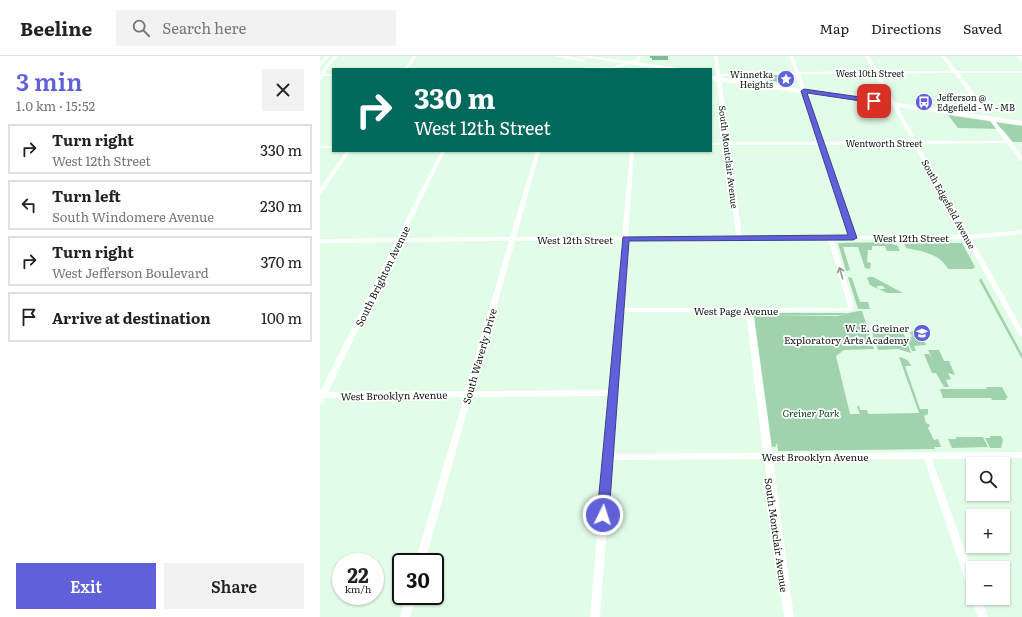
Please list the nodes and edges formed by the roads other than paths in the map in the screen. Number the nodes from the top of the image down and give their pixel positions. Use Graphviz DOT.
graph roads {
  1 [pos="328,56"];
  2 [pos="336,56"];
  3 [pos="415,56"];
  4 [pos="556,56"];
  5 [pos="578,56"];
  6 [pos="639,56"];
  7 [pos="716,56"];
  8 [pos="791,56"];
  9 [pos="867,56"];
  10 [pos="943,56"];
  11 [pos="1018,56"];
  12 [pos="564,57"];
  13 [pos="1022,60"];
  14 [pos="320,65"];
  15 [pos="624,66"];
  16 [pos="631,66"];
  17 [pos="407,68"];
  18 [pos="612,68"];
  19 [pos="639,68"];
  20 [pos="659,68"];
  21 [pos="332,71"];
  22 [pos="1022,72"];
  23 [pos="797,73"];
  24 [pos="876,73"];
  25 [pos="955,73"];
  26 [pos="321,74"];
  27 [pos="712,74"];
  28 [pos="332,76"];
  29 [pos="719,77"];
  30 [pos="712,78"];
  31 [pos="803,89"];
  32 [pos="892,101"];
  33 [pos="947,112"];
  34 [pos="986,112"];
  35 [pos="1022,117"];
  36 [pos="990,118"];
  37 [pos="1022,123"];
  38 [pos="1009,142"];
  39 [pos="822,143"];
  40 [pos="915,143"];
  41 [pos="712,144"];
  42 [pos="727,144"];
  43 [pos="320,147"];
  44 [pos="332,147"];
  45 [pos="348,152"];
  46 [pos="443,152"];
  47 [pos="538,152"];
  48 [pos="632,152"];
  49 [pos="1022,160"];
  50 [pos="320,192"];
  51 [pos="1022,232"];
  52 [pos="968,237"];
  53 [pos="626,238"];
  54 [pos="739,238"];
  55 [pos="831,238"];
  56 [pos="853,238"];
  57 [pos="511,239"];
  58 [pos="400,240"];
  59 [pos="320,241"];
  60 [pos="620,310"];
  61 [pos="749,310"];
  62 [pos="1022,335"];
  63 [pos="612,393"];
  64 [pos="468,394"];
  65 [pos="321,397"];
  66 [pos="1022,455"];
  67 [pos="767,456"];
  68 [pos="927,456"];
  69 [pos="607,457"];
  70 [pos="423,553"];
  71 [pos="966,568"];
  72 [pos="408,605"];
  73 [pos="979,605"];
  74 [pos="405,617"];
  75 [pos="595,617"];
  76 [pos="788,617"];
  77 [pos="983,617"];
  1 -- 14 [label="street"];
  2 -- 26 [label="street"];
  3 -- 17 [label="street"];
  4 -- 12 [label="main road"];
  5 -- 16 [label="main road"];
  6 -- 16 [label="street"];
  7 -- 29 [label="street, South Montclair Avenue"];
  8 -- 23 [label="street"];
  9 -- 24 [label="street, South Edgefield Avenue"];
  10 -- 25 [label="street"];
  11 -- 13 [label="street"];
  12 -- 15 [label="main road"];
  15 -- 16 [label="main road"];
  15 -- 18 [label="street"];
  16 -- 19 [label="main road"];
  16 -- 20 [label="main road"];
  21 -- 26 [label="street"];
  22 -- 25 [label="street, West 10th Street"];
  23 -- 24 [label="street, West 10th Street"];
  23 -- 29 [label="street, West 10th Street"];
  23 -- 31 [label="street"];
  24 -- 25 [label="street, West 10th Street"];
  24 -- 32 [label="street, South Edgefield Avenue"];
  25 -- 34 [label="street"];
  26 -- 28 [label="street"];
  27 -- 29 [label="main road"];
  29 -- 30 [label="main road"];
  29 -- 31 [label="main road"];
  29 -- 42 [label="street, South Montclair Avenue"];
  31 -- 32 [label="main road"];
  31 -- 39 [label="street"];
  32 -- 33 [label="main road"];
  32 -- 34 [label="main road"];
  32 -- 40 [label="street, South Edgefield Avenue"];
  33 -- 34 [label="main road"];
  33 -- 36 [label="main road"];
  34 -- 35 [label="main road"];
  36 -- 37 [label="main road"];
  36 -- 38 [label="street"];
  38 -- 40 [label="street, Wentworth Street"];
  38 -- 49 [label="street"];
  39 -- 40 [label="street, Wentworth Street"];
  39 -- 42 [label="street, Wentworth Street"];
  39 -- 56 [label="street"];
  40 -- 52 [label="street, South Edgefield Avenue"];
  41 -- 42 [label="street, Wentworth Street"];
  42 -- 54 [label="street, South Montclair Avenue"];
  43 -- 44 [label="street"];
  45 -- 50 [label="street"];
  46 -- 58 [label="street, South Brighton Avenue"];
  47 -- 57 [label="street, South Waverly Drive"];
  48 -- 53 [label="street"];
  51 -- 52 [label="street, West 12th Street"];
  52 -- 56 [label="street, West 12th Street"];
  52 -- 62 [label="street, South Edgefield Avenue"];
  53 -- 54 [label="street, West 12th Street"];
  53 -- 57 [label="street, West 12th Street"];
  53 -- 60 [label="street"];
  54 -- 55 [label="street, West 12th Street"];
  55 -- 56 [label="street, West 12th Street"];
  61 -- 55 [label="street, West Page Avenue, one-way"];
  57 -- 58 [label="street, West 12th Street"];
  57 -- 64 [label="street, South Waverly Drive"];
  58 -- 59 [label="street, West 12th Street"];
  58 -- 65 [label="street, South Brighton Avenue"];
  60 -- 61 [label="street, West Page Avenue"];
  60 -- 63 [label="street"];
  61 -- 67 [label="street, South Montclair Avenue"];
  63 -- 64 [label="street, West Brooklyn Avenue"];
  63 -- 69 [label="street"];
  64 -- 65 [label="street, West Brooklyn Avenue"];
  64 -- 70 [label="street, South Waverly Drive"];
  66 -- 68 [label="street, West Brooklyn Avenue"];
  67 -- 68 [label="street, West Brooklyn Avenue"];
  67 -- 69 [label="street, West Brooklyn Avenue"];
  67 -- 76 [label="street, South Montclair Avenue"];
  68 -- 71 [label="street"];
  69 -- 75 [label="street"];
  72 -- 74 [label="street"];
  73 -- 77 [label="street"];
}
